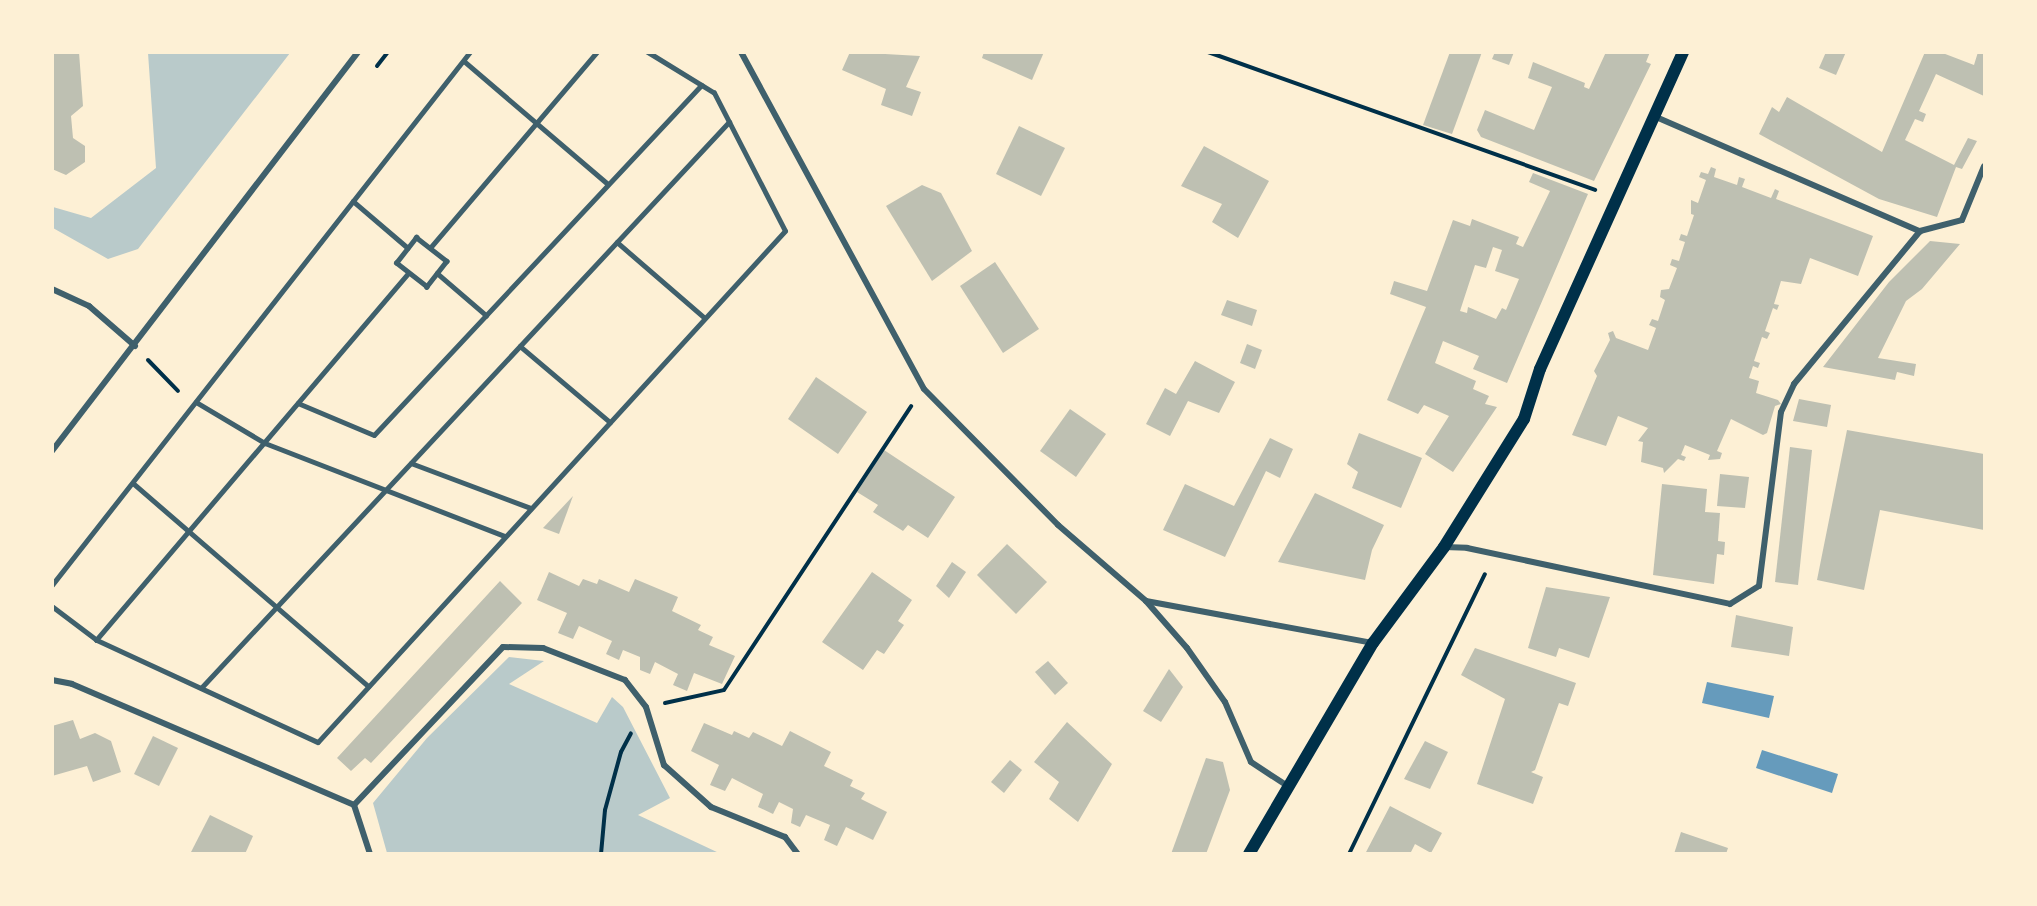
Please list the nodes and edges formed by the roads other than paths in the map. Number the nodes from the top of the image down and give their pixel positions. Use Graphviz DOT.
graph roads {
  1 [pos="358,52"];
  2 [pos="470,52"];
  3 [pos="597,52"];
  4 [pos="646,52"];
  5 [pos="1683,52"];
  6 [pos="745,54"];
  7 [pos="464,61"];
  8 [pos="701,85"];
  9 [pos="1656,117"];
  10 [pos="729,122"];
  11 [pos="537,123"];
  12 [pos="1984,166"];
  13 [pos="608,184"];
  14 [pos="353,201"];
  15 [pos="1920,231"];
  16 [pos="617,242"];
  17 [pos="408,248"];
  18 [pos="430,248"];
  19 [pos="409,273"];
  20 [pos="437,273"];
  21 [pos="52,289"];
  22 [pos="486,315"];
  23 [pos="705,318"];
  24 [pos="135,346"];
  25 [pos="520,346"];
  26 [pos="196,402"];
  27 [pos="298,403"];
  28 [pos="610,422"];
  29 [pos="265,443"];
  30 [pos="52,451"];
  31 [pos="411,463"];
  32 [pos="133,483"];
  33 [pos="386,490"];
  34 [pos="531,508"];
  35 [pos="189,531"];
  36 [pos="505,536"];
  37 [pos="1443,547"];
  38 [pos="52,585"];
  39 [pos="1146,601"];
  40 [pos="52,606"];
  41 [pos="277,607"];
  42 [pos="97,640"];
  43 [pos="1373,643"];
  44 [pos="52,680"];
  45 [pos="368,686"];
  46 [pos="201,688"];
  47 [pos="1286,785"];
  48 [pos="354,805"];
  49 [pos="370,854"];
  50 [pos="798,854"];
  51 [pos="1249,854"];
  1 -- 24 [label="street"];
  2 -- 7 [label="lane"];
  3 -- 11 [label="lane"];
  4 -- 8 [label="lane"];
  5 -- 9 [label="main road"];
  6 -- 39 [label="street"];
  7 -- 11 [label="lane"];
  7 -- 14 [label="lane"];
  8 -- 10 [label="lane"];
  8 -- 13 [label="lane"];
  9 -- 15 [label="street"];
  9 -- 37 [label="main road"];
  10 -- 16 [label="lane"];
  10 -- 23 [label="lane"];
  11 -- 13 [label="lane"];
  11 -- 18 [label="lane"];
  12 -- 15 [label="street"];
  13 -- 22 [label="lane"];
  14 -- 17 [label="lane"];
  14 -- 26 [label="lane"];
  15 -- 37 [label="street"];
  16 -- 23 [label="lane"];
  16 -- 25 [label="lane"];
  17 -- 18 [label="lane"];
  17 -- 19 [label="lane"];
  18 -- 20 [label="lane"];
  19 -- 20 [label="lane"];
  19 -- 27 [label="lane"];
  20 -- 22 [label="lane"];
  21 -- 24 [label="street"];
  22 -- 27 [label="lane"];
  23 -- 28 [label="lane"];
  24 -- 30 [label="street"];
  25 -- 28 [label="lane"];
  25 -- 31 [label="lane"];
  26 -- 29 [label="lane"];
  26 -- 32 [label="lane"];
  27 -- 29 [label="lane"];
  28 -- 34 [label="lane"];
  29 -- 33 [label="lane"];
  29 -- 35 [label="lane"];
  31 -- 33 [label="lane"];
  31 -- 34 [label="lane"];
  32 -- 35 [label="lane"];
  32 -- 38 [label="lane"];
  33 -- 36 [label="lane"];
  33 -- 41 [label="lane"];
  34 -- 36 [label="lane"];
  35 -- 41 [label="lane"];
  35 -- 42 [label="lane"];
  36 -- 45 [label="lane"];
  37 -- 43 [label="main road"];
  39 -- 43 [label="street"];
  39 -- 47 [label="street"];
  40 -- 42 [label="lane"];
  41 -- 45 [label="lane"];
  41 -- 46 [label="lane"];
  42 -- 46 [label="lane"];
  43 -- 47 [label="main road"];
  44 -- 48 [label="street"];
  45 -- 46 [label="lane"];
  47 -- 51 [label="main road"];
  48 -- 49 [label="street"];
  48 -- 50 [label="street"];
}
